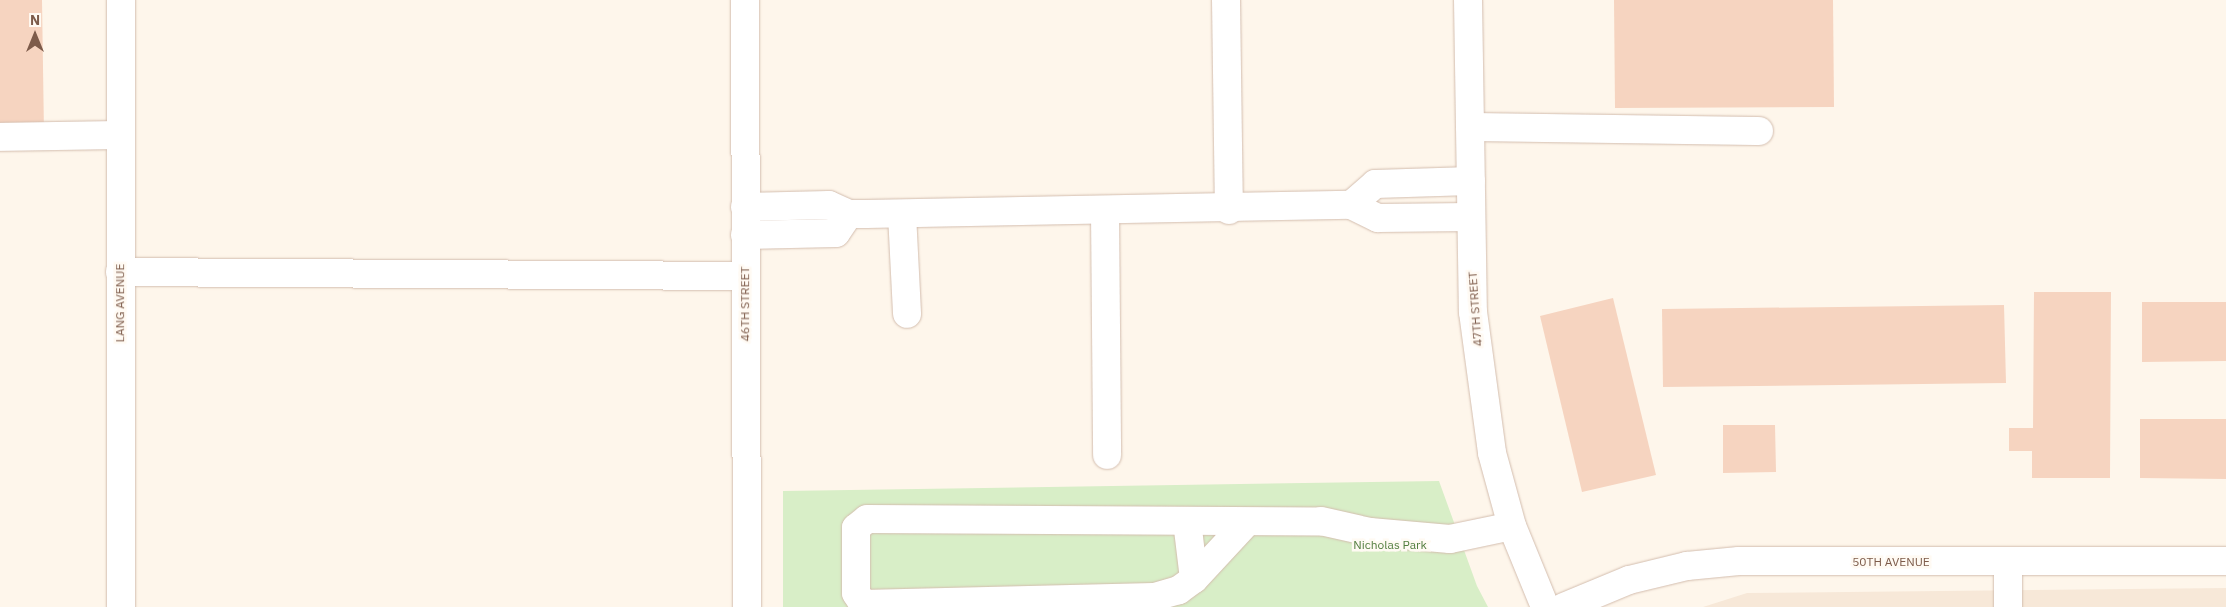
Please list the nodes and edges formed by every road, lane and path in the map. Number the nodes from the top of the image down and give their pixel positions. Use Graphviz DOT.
graph roads {
  1 [pos="121,0"];
  2 [pos="745,0"];
  3 [pos="1226,0"];
  4 [pos="1468,0"];
  5 [pos="1470,127"];
  6 [pos="1759,131"];
  7 [pos="120,135"];
  8 [pos="0,137"];
  9 [pos="1471,181"];
  10 [pos="1351,205"];
  11 [pos="745,207"];
  12 [pos="1229,210"];
  13 [pos="1105,212"];
  14 [pos="849,214"];
  15 [pos="902,214"];
  16 [pos="1470,217"];
  17 [pos="745,235"];
  18 [pos="120,272"];
  19 [pos="745,276"];
  20 [pos="907,314"];
  21 [pos="1107,455"];
  22 [pos="1187,521"];
  23 [pos="1248,522"];
  24 [pos="1512,526"];
  25 [pos="2226,561"];
  26 [pos="2008,562"];
  27 [pos="1194,579"];
  28 [pos="121,607"];
  29 [pos="747,607"];
  30 [pos="1545,607"];
  31 [pos="1564,607"];
  32 [pos="2008,607"];
  1 -- 7 [label="street, LANG AVENUE"];
  2 -- 11 [label="street, 46TH STREET"];
  3 -- 12 [label="street"];
  4 -- 5 [label="street, 47TH STREET"];
  5 -- 6 [label="street"];
  5 -- 9 [label="street, 47TH STREET"];
  7 -- 8 [label="street"];
  7 -- 18 [label="street, LANG AVENUE"];
  9 -- 10 [label="street"];
  9 -- 16 [label="street, 47TH STREET"];
  10 -- 12 [label="street"];
  10 -- 16 [label="street"];
  11 -- 14 [label="street"];
  11 -- 17 [label="street, 46TH STREET"];
  12 -- 13 [label="street"];
  13 -- 15 [label="street"];
  13 -- 21 [label="street"];
  14 -- 15 [label="street"];
  14 -- 17 [label="street"];
  15 -- 20 [label="street"];
  16 -- 24 [label="street, 47TH STREET"];
  17 -- 19 [label="street, 46TH STREET"];
  18 -- 19 [label="street"];
  18 -- 28 [label="street, LANG AVENUE"];
  19 -- 29 [label="street, 46TH STREET"];
  22 -- 23 [label="street"];
  22 -- 27 [label="street"];
  22 -- 27 [label="street"];
  23 -- 24 [label="street"];
  23 -- 27 [label="street"];
  24 -- 30 [label="street, 47TH STREET"];
  25 -- 26 [label="street, 50TH AVENUE"];
  26 -- 31 [label="street, 50TH AVENUE"];
  26 -- 32 [label="street"];
}
